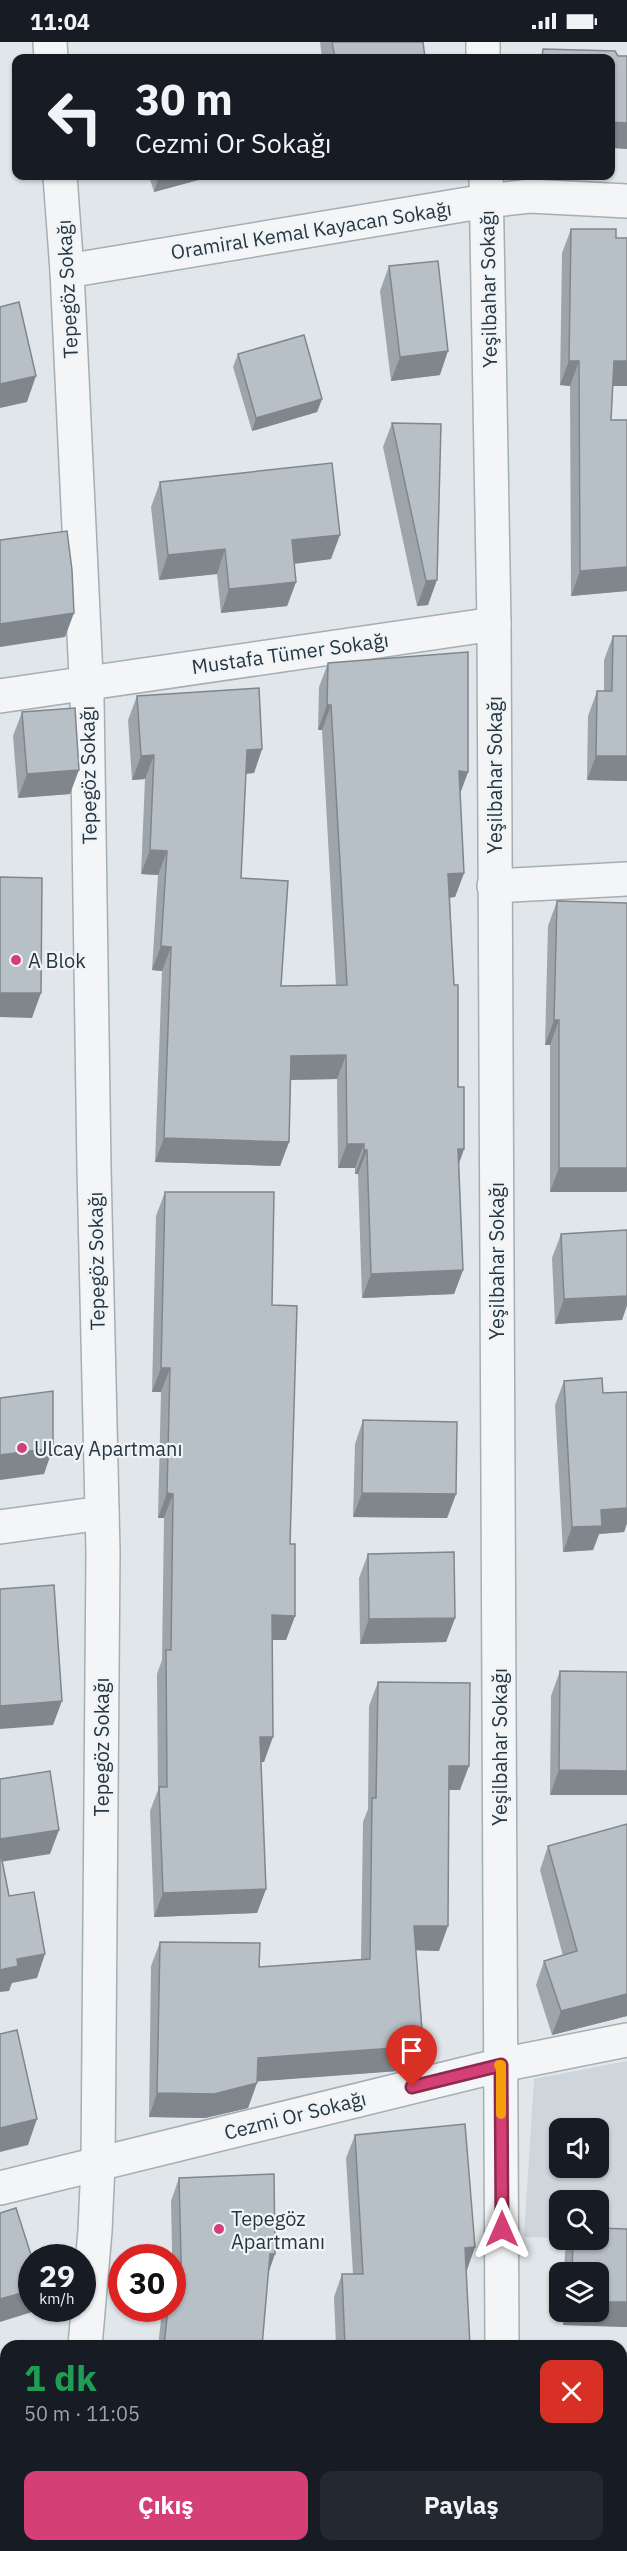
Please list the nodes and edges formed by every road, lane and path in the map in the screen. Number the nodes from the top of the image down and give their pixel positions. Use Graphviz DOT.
graph roads {
  1 [pos="60,180"];
  2 [pos="486,188"];
  3 [pos="627,201"];
  4 [pos="67,270"];
  5 [pos="494,624"];
  6 [pos="87,682"];
  7 [pos="0,696"];
  8 [pos="627,879"];
  9 [pos="494,886"];
  10 [pos="102,1513"];
  11 [pos="0,1527"];
  12 [pos="627,2040"];
  13 [pos="501,2065"];
  14 [pos="98,2164"];
  15 [pos="0,2188"];
  16 [pos="86,2340"];
  17 [pos="502,2340"];
  1 -- 4 [label="street, Tepegöz Sokağı"];
  2 -- 3 [label="street, Oramiral Kemal Kayacan Sokağı"];
  2 -- 4 [label="street, Oramiral Kemal Kayacan Sokağı"];
  2 -- 5 [label="street, Yeşilbahar Sokağı"];
  4 -- 6 [label="street, Tepegöz Sokağı"];
  5 -- 6 [label="street, Mustafa Tümer Sokağı"];
  5 -- 9 [label="street, Yeşilbahar Sokağı"];
  6 -- 7 [label="street, Mustafa Tümer Sokağı"];
  6 -- 10 [label="street, Tepegöz Sokağı"];
  8 -- 9 [label="street"];
  9 -- 13 [label="street, Yeşilbahar Sokağı"];
  10 -- 11 [label="street"];
  10 -- 14 [label="street, Tepegöz Sokağı"];
  12 -- 13 [label="street, Cezmi Or Sokağı"];
  13 -- 14 [label="street, Cezmi Or Sokağı"];
  13 -- 17 [label="street, Yeşilbahar Sokağı"];
  14 -- 15 [label="street, Cezmi Or Sokağı"];
  14 -- 16 [label="street, Tepegöz Sokağı"];
}
